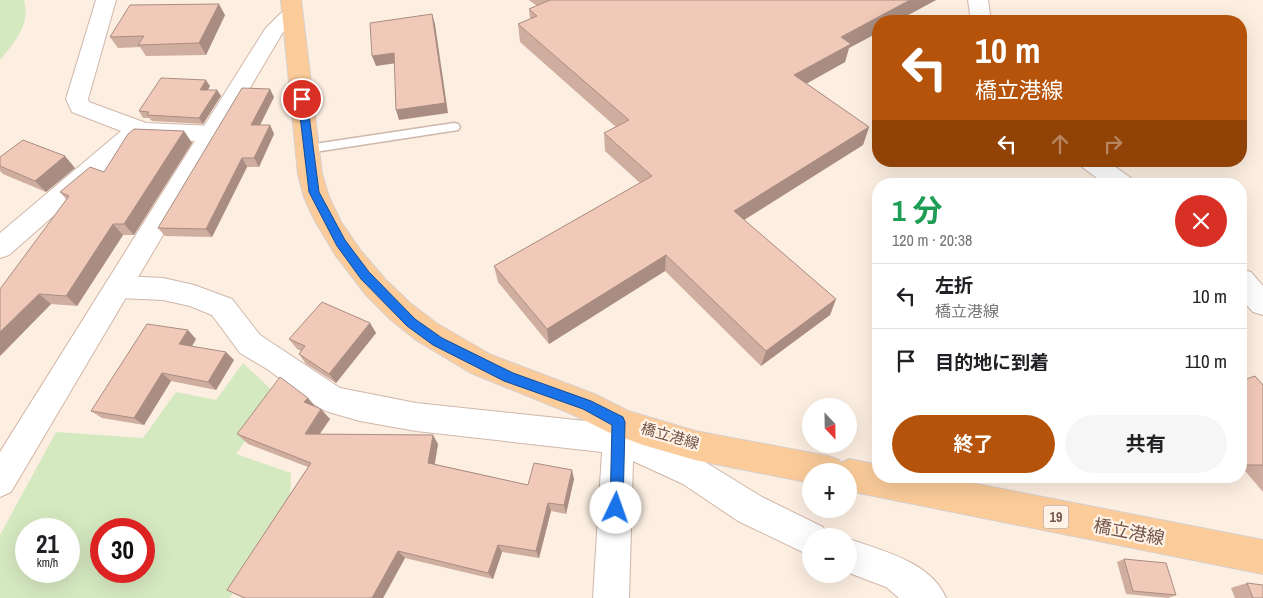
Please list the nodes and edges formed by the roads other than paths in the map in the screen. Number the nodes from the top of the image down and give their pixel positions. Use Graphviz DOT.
graph roads {
  1 [pos="106,0"];
  2 [pos="978,0"];
  3 [pos="291,7"];
  4 [pos="980,15"];
  5 [pos="454,127"];
  6 [pos="138,129"];
  7 [pos="212,134"];
  8 [pos="308,149"];
  9 [pos="1098,167"];
  10 [pos="1114,178"];
  11 [pos="0,248"];
  12 [pos="120,287"];
  13 [pos="1247,287"];
  14 [pos="1263,304"];
  15 [pos="618,430"];
  16 [pos="802,466"];
  17 [pos="857,477"];
  18 [pos="872,480"];
  19 [pos="0,481"];
  20 [pos="889,483"];
  21 [pos="802,535"];
  22 [pos="1263,558"];
  23 [pos="857,559"];
  24 [pos="611,598"];
  25 [pos="928,598"];
  1 -- 6 [label="street"];
  2 -- 4 [label="street"];
  3 -- 7 [label="street"];
  3 -- 8 [label="main road, 橋立港線"];
  5 -- 8 [label="lane"];
  6 -- 7 [label="street"];
  6 -- 11 [label="street"];
  7 -- 12 [label="street"];
  8 -- 15 [label="main road, 橋立港線"];
  9 -- 10 [label="street"];
  12 -- 15 [label="street"];
  12 -- 19 [label="street"];
  13 -- 14 [label="street"];
  15 -- 16 [label="main road, 橋立港線"];
  15 -- 21 [label="street"];
  15 -- 24 [label="street"];
  17 -- 18 [label="main road, 橋立港線 / 19"];
  20 -- 22 [label="main road, 橋立港線 / 19"];
  23 -- 25 [label="street"];
}
